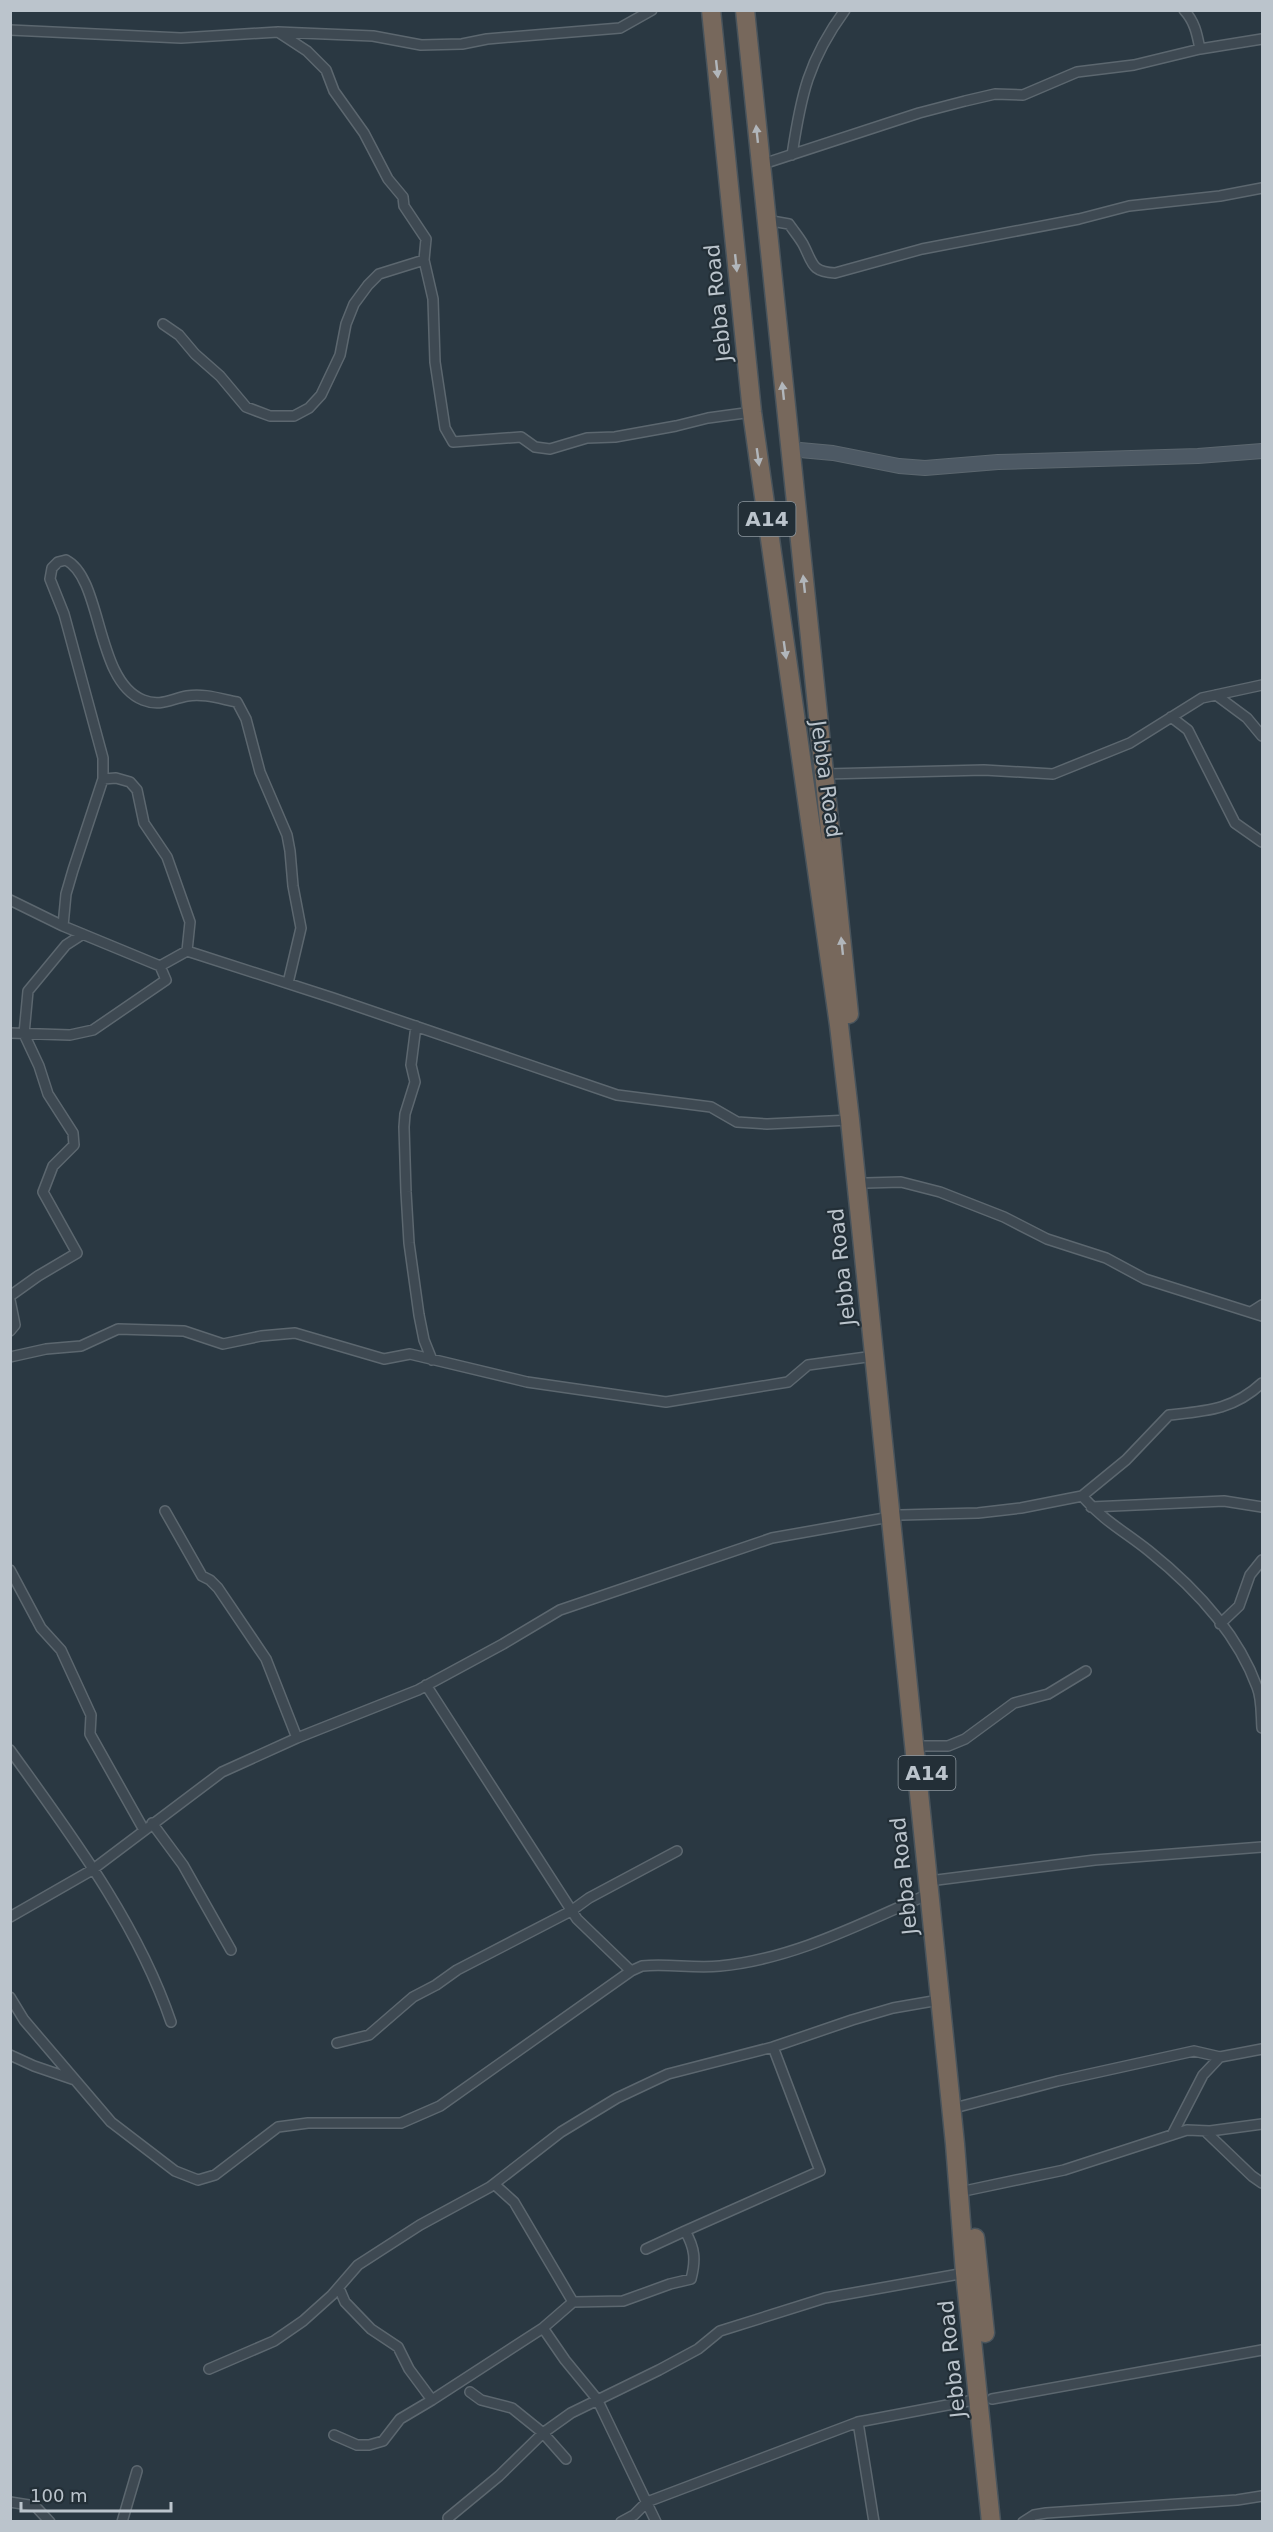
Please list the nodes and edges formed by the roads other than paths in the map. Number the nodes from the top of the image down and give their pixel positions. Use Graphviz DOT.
graph roads {
  1 [pos="652,10"];
  2 [pos="711,10"];
  3 [pos="745,10"];
  4 [pos="845,10"];
  5 [pos="1184,10"];
  6 [pos="10,30"];
  7 [pos="278,32"];
  8 [pos="1263,39"];
  9 [pos="1200,49"];
  10 [pos="792,155"];
  11 [pos="760,165"];
  12 [pos="1263,188"];
  13 [pos="766,220"];
  14 [pos="424,260"];
  15 [pos="163,324"];
  16 [pos="752,412"];
  17 [pos="789,449"];
  18 [pos="1263,452"];
  19 [pos="1263,685"];
  20 [pos="1216,695"];
  21 [pos="1171,717"];
  22 [pos="1263,736"];
  23 [pos="825,774"];
  24 [pos="103,779"];
  25 [pos="1263,842"];
  26 [pos="10,900"];
  27 [pos="63,926"];
  28 [pos="83,934"];
  29 [pos="187,951"];
  30 [pos="160,966"];
  31 [pos="288,983"];
  32 [pos="845,1025"];
  33 [pos="416,1026"];
  34 [pos="10,1033"];
  35 [pos="24,1034"];
  36 [pos="850,1120"];
  37 [pos="866,1183"];
  38 [pos="10,1296"];
  39 [pos="10,1300"];
  40 [pos="1263,1305"];
  41 [pos="1251,1312"];
  42 [pos="1263,1316"];
  43 [pos="10,1331"];
  44 [pos="874,1356"];
  45 [pos="10,1358"];
  46 [pos="432,1360"];
  47 [pos="1263,1383"];
  48 [pos="1082,1496"];
  49 [pos="1091,1507"];
  50 [pos="1263,1507"];
  51 [pos="165,1511"];
  52 [pos="895,1516"];
  53 [pos="1263,1560"];
  54 [pos="10,1570"];
  55 [pos="1220,1624"];
  56 [pos="1086,1671"];
  57 [pos="426,1685"];
  58 [pos="1263,1728"];
  59 [pos="297,1738"];
  60 [pos="924,1746"];
  61 [pos="10,1750"];
  62 [pos="152,1824"];
  63 [pos="144,1830"];
  64 [pos="1263,1847"];
  65 [pos="677,1851"];
  66 [pos="92,1870"];
  67 [pos="933,1887"];
  68 [pos="571,1911"];
  69 [pos="10,1917"];
  70 [pos="231,1950"];
  71 [pos="631,1971"];
  72 [pos="10,1997"];
  73 [pos="939,2000"];
  74 [pos="171,2022"];
  75 [pos="337,2043"];
  76 [pos="773,2046"];
  77 [pos="1263,2049"];
  78 [pos="10,2055"];
  79 [pos="1220,2057"];
  80 [pos="75,2080"];
  81 [pos="962,2106"];
  82 [pos="1263,2124"];
  83 [pos="1204,2131"];
  84 [pos="1172,2135"];
  85 [pos="1263,2183"];
  86 [pos="494,2184"];
  87 [pos="969,2190"];
  88 [pos="685,2231"];
  89 [pos="646,2249"];
  90 [pos="965,2273"];
  91 [pos="339,2288"];
  92 [pos="573,2302"];
  93 [pos="543,2328"];
  94 [pos="1263,2350"];
  95 [pos="209,2369"];
  96 [pos="470,2392"];
  97 [pos="597,2399"];
  98 [pos="986,2399"];
  99 [pos="432,2400"];
  100 [pos="858,2422"];
  101 [pos="543,2433"];
  102 [pos="334,2435"];
  103 [pos="566,2459"];
  104 [pos="137,2471"];
  105 [pos="1263,2496"];
  106 [pos="10,2502"];
  107 [pos="647,2502"];
  108 [pos="448,2518"];
  109 [pos="50,2522"];
  110 [pos="122,2522"];
  111 [pos="621,2522"];
  112 [pos="656,2522"];
  113 [pos="874,2522"];
  114 [pos="991,2522"];
  115 [pos="1002,2522"];
  116 [pos="1023,2522"];
  1 -- 7 [label="street"];
  2 -- 16 [label="highway, Jebba Road / A14, one-way"];
  11 -- 3 [label="highway, Jebba Road / A14, one-way"];
  4 -- 10 [label="street"];
  5 -- 9 [label="street"];
  6 -- 7 [label="street"];
  7 -- 14 [label="street"];
  8 -- 9 [label="street"];
  9 -- 10 [label="street"];
  10 -- 11 [label="street"];
  11 -- 13 [label="highway, Jebba Road / A14"];
  12 -- 13 [label="street"];
  17 -- 13 [label="highway, Jebba Road / A14, one-way"];
  14 -- 15 [label="street"];
  14 -- 16 [label="street"];
  16 -- 32 [label="highway, Jebba Road / A14, one-way"];
  17 -- 18 [label="street"];
  23 -- 17 [label="highway, Jebba Road / A14, one-way"];
  19 -- 20 [label="street"];
  20 -- 21 [label="street"];
  20 -- 22 [label="street"];
  21 -- 23 [label="street"];
  21 -- 25 [label="street"];
  32 -- 23 [label="highway, Jebba Road / A14, one-way"];
  24 -- 27 [label="street"];
  24 -- 29 [label="street"];
  24 -- 31 [label="street"];
  26 -- 27 [label="street"];
  27 -- 28 [label="street"];
  28 -- 30 [label="street"];
  28 -- 35 [label="street"];
  29 -- 30 [label="street"];
  29 -- 31 [label="street"];
  30 -- 35 [label="street"];
  31 -- 33 [label="street"];
  32 -- 36 [label="highway, Jebba Road / A14"];
  32 -- 37 [label="highway, Jebba Road / A14"];
  33 -- 36 [label="street"];
  33 -- 46 [label="street"];
  34 -- 35 [label="street"];
  35 -- 38 [label="street"];
  36 -- 44 [label="highway, Jebba Road / A14"];
  37 -- 41 [label="street"];
  37 -- 52 [label="highway, Jebba Road / A14"];
  39 -- 43 [label="street"];
  40 -- 41 [label="street"];
  41 -- 42 [label="street"];
  44 -- 46 [label="street"];
  44 -- 52 [label="highway, Jebba Road / A14"];
  45 -- 46 [label="street"];
  47 -- 48 [label="street"];
  48 -- 49 [label="street"];
  48 -- 52 [label="street"];
  49 -- 50 [label="street"];
  49 -- 55 [label="street"];
  51 -- 59 [label="street"];
  52 -- 57 [label="street"];
  52 -- 60 [label="highway, Jebba Road / A14"];
  52 -- 67 [label="highway, Jebba Road / A14"];
  53 -- 55 [label="street"];
  54 -- 63 [label="street"];
  55 -- 58 [label="street"];
  56 -- 60 [label="street"];
  57 -- 59 [label="street"];
  57 -- 68 [label="street"];
  59 -- 62 [label="street"];
  60 -- 67 [label="highway, Jebba Road / A14"];
  61 -- 66 [label="street"];
  62 -- 63 [label="street"];
  62 -- 70 [label="street"];
  63 -- 66 [label="street"];
  64 -- 67 [label="street"];
  65 -- 68 [label="street"];
  66 -- 69 [label="street"];
  66 -- 74 [label="street"];
  67 -- 71 [label="street"];
  67 -- 73 [label="highway, Jebba Road / A14"];
  67 -- 81 [label="highway, Jebba Road / A14"];
  68 -- 71 [label="street"];
  68 -- 75 [label="street"];
  71 -- 80 [label="street"];
  72 -- 80 [label="street"];
  73 -- 76 [label="street"];
  73 -- 90 [label="highway, Jebba Road / A14"];
  76 -- 86 [label="street"];
  76 -- 88 [label="street"];
  77 -- 79 [label="street"];
  78 -- 80 [label="street"];
  79 -- 81 [label="street"];
  79 -- 84 [label="street"];
  81 -- 87 [label="highway, Jebba Road / A14"];
  82 -- 83 [label="street"];
  83 -- 84 [label="street"];
  83 -- 85 [label="street"];
  84 -- 87 [label="street"];
  86 -- 91 [label="street"];
  86 -- 92 [label="street"];
  87 -- 98 [label="highway, Jebba Road / A14"];
  88 -- 89 [label="street"];
  88 -- 92 [label="street"];
  90 -- 97 [label="street"];
  90 -- 98 [label="highway, Jebba Road / A14"];
  91 -- 95 [label="street"];
  91 -- 99 [label="street"];
  92 -- 93 [label="street"];
  93 -- 97 [label="street"];
  93 -- 99 [label="street"];
  94 -- 98 [label="street"];
  96 -- 101 [label="street"];
  97 -- 101 [label="street"];
  97 -- 107 [label="street"];
  98 -- 100 [label="street"];
  98 -- 114 [label="highway, Jebba Road / A14"];
  98 -- 115 [label="highway, Jebba Road / A14"];
  99 -- 102 [label="street"];
  100 -- 107 [label="street"];
  100 -- 113 [label="street"];
  101 -- 103 [label="street"];
  101 -- 108 [label="street"];
  104 -- 110 [label="street"];
  105 -- 116 [label="street"];
  106 -- 109 [label="street"];
  107 -- 111 [label="street"];
  107 -- 112 [label="street"];
}
